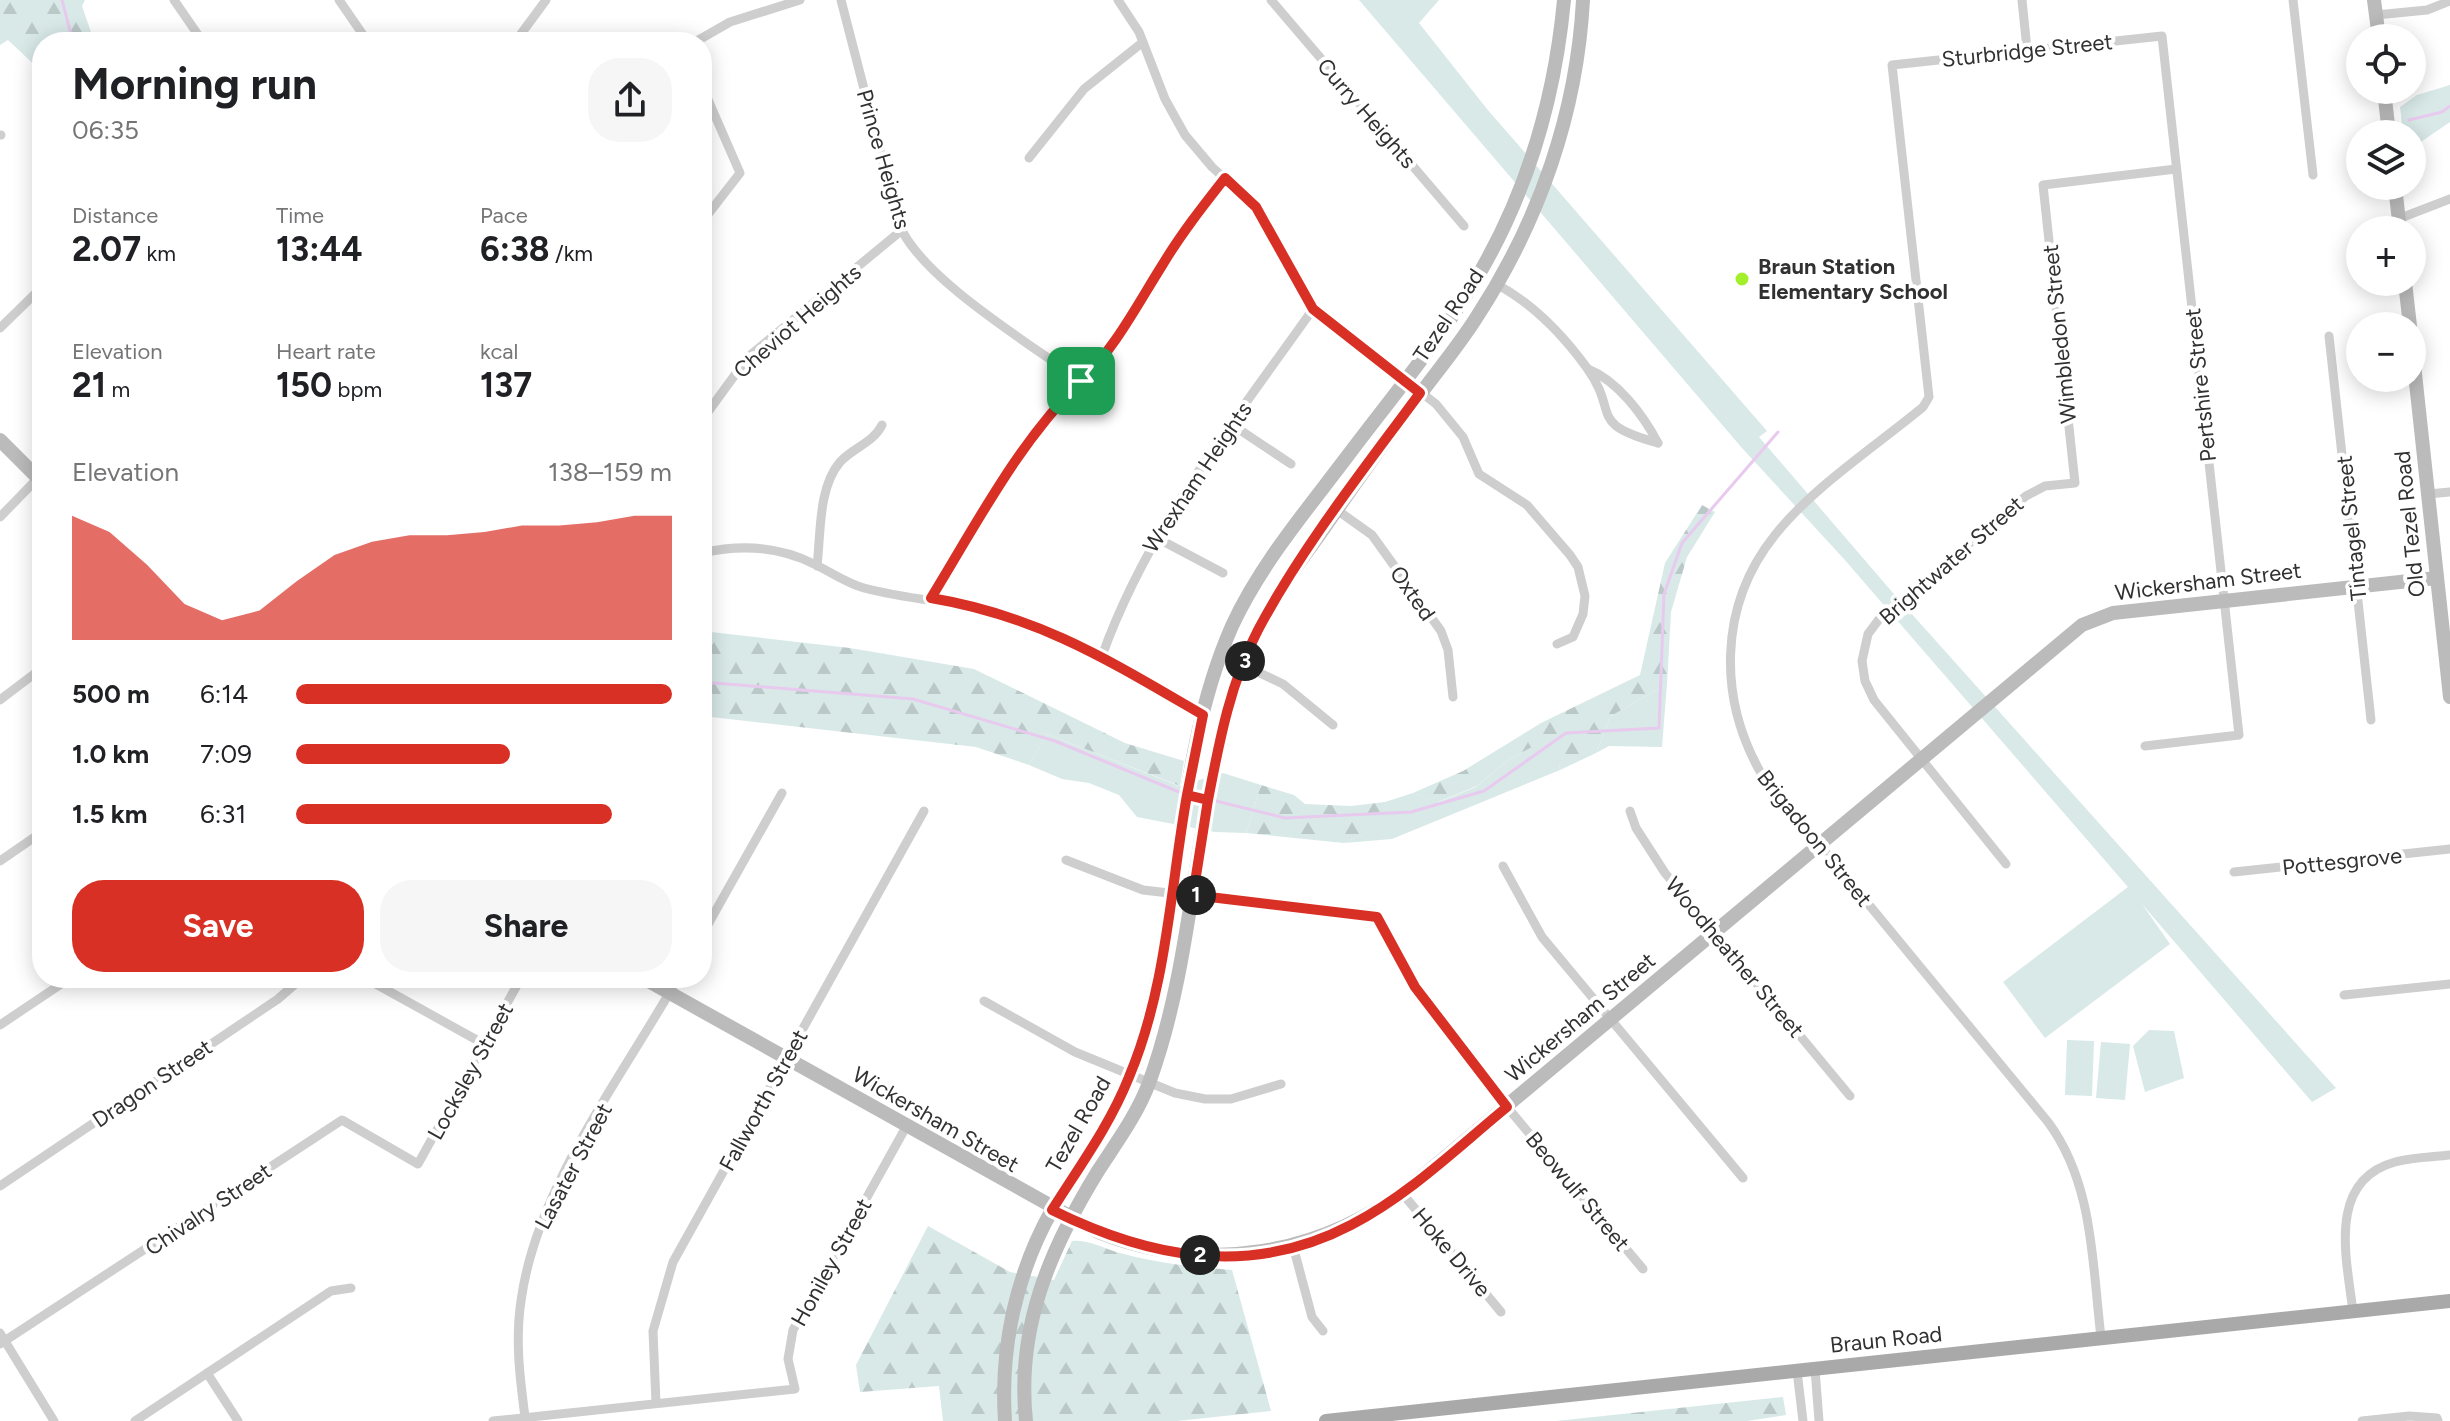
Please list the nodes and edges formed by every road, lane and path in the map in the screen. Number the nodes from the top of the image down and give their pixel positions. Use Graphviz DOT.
graph roads {
  1 [pos="174,0"];
  2 [pos="339,0"];
  3 [pos="546,0"];
  4 [pos="800,0"];
  5 [pos="841,0"];
  6 [pos="1118,0"];
  7 [pos="1271,0"];
  8 [pos="1564,0"];
  9 [pos="1583,0"];
  10 [pos="2022,0"];
  11 [pos="2293,0"];
  12 [pos="2450,1"];
  13 [pos="2375,8"];
  14 [pos="196,32"];
  15 [pos="361,32"];
  16 [pos="522,32"];
  17 [pos="712,32"];
  18 [pos="2162,36"];
  19 [pos="1143,42"];
  20 [pos="2027,49"];
  21 [pos="1892,65"];
  22 [pos="712,109"];
  23 [pos="1029,158"];
  24 [pos="2176,169"];
  25 [pos="2313,175"];
  26 [pos="1225,178"];
  27 [pos="2450,199"];
  28 [pos="712,209"];
  29 [pos="2417,216"];
  30 [pos="1464,226"];
  31 [pos="902,230"];
  32 [pos="1496,284"];
  33 [pos="32,297"];
  34 [pos="1313,309"];
  35 [pos="0,328"];
  36 [pos="2329,336"];
  37 [pos="1588,369"];
  38 [pos="1081,381"];
  39 [pos="1404,381"];
  40 [pos="2417,392"];
  41 [pos="1420,393"];
  42 [pos="712,405"];
  43 [pos="1231,424"];
  44 [pos="882,425"];
  45 [pos="0,440"];
  46 [pos="1291,464"];
  47 [pos="32,470"];
  48 [pos="2075,483"];
  49 [pos="32,487"];
  50 [pos="2450,492"];
  51 [pos="2428,494"];
  52 [pos="1337,510"];
  53 [pos="0,517"];
  54 [pos="1155,537"];
  55 [pos="712,551"];
  56 [pos="817,566"];
  57 [pos="1223,573"];
  58 [pos="2437,578"];
  59 [pos="2358,586"];
  60 [pos="931,598"];
  61 [pos="2223,600"];
  62 [pos="1557,644"];
  63 [pos="1102,656"];
  64 [pos="1243,665"];
  65 [pos="32,676"];
  66 [pos="1453,697"];
  67 [pos="2450,697"];
  68 [pos="0,700"];
  69 [pos="1203,715"];
  70 [pos="2371,720"];
  71 [pos="1333,725"];
  72 [pos="2145,746"];
  73 [pos="1921,758"];
  74 [pos="782,793"];
  75 [pos="1187,795"];
  76 [pos="1208,800"];
  77 [pos="924,811"];
  78 [pos="1630,811"];
  79 [pos="32,839"];
  80 [pos="1818,846"];
  81 [pos="2450,849"];
  82 [pos="1066,860"];
  83 [pos="0,861"];
  84 [pos="2006,864"];
  85 [pos="1503,866"];
  86 [pos="2234,872"];
  87 [pos="1174,893"];
  88 [pos="1193,895"];
  89 [pos="712,917"];
  90 [pos="1714,934"];
  91 [pos="2450,984"];
  92 [pos="55,988"];
  93 [pos="291,988"];
  94 [pos="383,988"];
  95 [pos="515,988"];
  96 [pos="660,988"];
  97 [pos="672,988"];
  98 [pos="669,993"];
  99 [pos="2344,995"];
  100 [pos="984,1001"];
  101 [pos="1610,1020"];
  102 [pos="0,1025"];
  103 [pos="484,1044"];
  104 [pos="787,1058"];
  105 [pos="1131,1075"];
  106 [pos="1149,1082"];
  107 [pos="1281,1084"];
  108 [pos="1850,1096"];
  109 [pos="1507,1107"];
  110 [pos="906,1127"];
  111 [pos="2450,1155"];
  112 [pos="418,1164"];
  113 [pos="1743,1178"];
  114 [pos="0,1186"];
  115 [pos="1402,1193"];
  116 [pos="1052,1210"];
  117 [pos="1071,1219"];
  118 [pos="1293,1246"];
  119 [pos="1643,1269"];
  120 [pos="351,1288"];
  121 [pos="2450,1301"];
  122 [pos="1501,1312"];
  123 [pos="2353,1312"];
  124 [pos="1323,1331"];
  125 [pos="2101,1337"];
  126 [pos="2,1339"];
  127 [pos="1815,1369"];
  128 [pos="1797,1371"];
  129 [pos="207,1373"];
  130 [pos="656,1403"];
  131 [pos="525,1417"];
  132 [pos="2437,1419"];
  133 [pos="54,1421"];
  134 [pos="135,1421"];
  135 [pos="238,1421"];
  136 [pos="493,1421"];
  137 [pos="1005,1421"];
  138 [pos="1026,1421"];
  139 [pos="1326,1421"];
  140 [pos="1803,1421"];
  141 [pos="1819,1421"];
  142 [pos="2362,1421"];
  1 -- 14 [label="street"];
  2 -- 15 [label="street"];
  3 -- 16 [label="street"];
  4 -- 17 [label="street"];
  5 -- 31 [label="street, Prince Heights"];
  6 -- 19 [label="street"];
  7 -- 30 [label="street, Curry Heights"];
  8 -- 39 [label="main road, Tezel Road"];
  9 -- 32 [label="main road, Tezel Road"];
  10 -- 20 [label="street"];
  11 -- 25 [label="street"];
  12 -- 13 [label="street"];
  18 -- 20 [label="street, Sturbridge Street"];
  18 -- 24 [label="street, Pertshire Street"];
  19 -- 23 [label="street"];
  19 -- 26 [label="street"];
  20 -- 21 [label="street, Sturbridge Street"];
  21 -- 80 [label="street, Brigadoon Street"];
  22 -- 28 [label="street"];
  24 -- 48 [label="street, Wimbledon Street"];
  24 -- 61 [label="street, Pertshire Street"];
  26 -- 34 [label="street"];
  26 -- 38 [label="street"];
  27 -- 29 [label="street"];
  31 -- 38 [label="street, Prince Heights"];
  31 -- 42 [label="street, Cheviot Heights"];
  32 -- 37 [label="street"];
  32 -- 41 [label="main road, Tezel Road"];
  33 -- 35 [label="street"];
  34 -- 39 [label="street"];
  34 -- 43 [label="street, Wrexham Heights"];
  36 -- 59 [label="street, Tintagel Street"];
  37 -- 37 [label="street"];
  38 -- 60 [label="street"];
  39 -- 41 [label="street"];
  39 -- 69 [label="main road, Tezel Road"];
  40 -- 51 [label="main road, Old Tezel Road"];
  41 -- 52 [label="main road, Tezel Road"];
  41 -- 62 [label="street"];
  43 -- 46 [label="street"];
  43 -- 54 [label="street, Wrexham Heights"];
  44 -- 56 [label="street"];
  45 -- 47 [label="main road"];
  48 -- 73 [label="street, Brightwater Street"];
  49 -- 53 [label="street"];
  50 -- 51 [label="street"];
  51 -- 58 [label="main road, Old Tezel Road"];
  52 -- 64 [label="main road, Tezel Road"];
  52 -- 66 [label="street, Oxted"];
  54 -- 57 [label="street"];
  54 -- 63 [label="street, Wrexham Heights"];
  55 -- 56 [label="street"];
  56 -- 60 [label="street"];
  58 -- 59 [label="main road, Wickersham Street"];
  58 -- 67 [label="main road, Old Tezel Road"];
  59 -- 61 [label="main road, Wickersham Street"];
  59 -- 70 [label="street, Tintagel Street"];
  60 -- 63 [label="street"];
  61 -- 72 [label="street, Pertshire Street"];
  61 -- 73 [label="main road, Wickersham Street"];
  63 -- 69 [label="street"];
  64 -- 71 [label="street"];
  64 -- 76 [label="main road, Tezel Road"];
  65 -- 68 [label="street"];
  69 -- 75 [label="main road, Tezel Road"];
  73 -- 80 [label="main road, Wickersham Street"];
  73 -- 84 [label="street, Brightwater Street"];
  74 -- 89 [label="street"];
  75 -- 76 [label="street"];
  75 -- 87 [label="main road, Tezel Road"];
  76 -- 88 [label="main road, Tezel Road"];
  77 -- 104 [label="street, Fallworth Street"];
  78 -- 90 [label="street, Woodheather Street"];
  79 -- 83 [label="street"];
  80 -- 90 [label="main road, Wickersham Street"];
  80 -- 125 [label="street, Brigadoon Street"];
  81 -- 86 [label="street, Pottesgrove"];
  82 -- 87 [label="street"];
  85 -- 101 [label="street"];
  87 -- 88 [label="street"];
  87 -- 105 [label="main road, Tezel Road"];
  88 -- 106 [label="main road, Tezel Road"];
  88 -- 109 [label="street, Beowulf Street"];
  90 -- 101 [label="main road, Wickersham Street"];
  90 -- 108 [label="street, Woodheather Street"];
  91 -- 99 [label="street"];
  92 -- 102 [label="street"];
  93 -- 114 [label="street, Dragon Street"];
  94 -- 103 [label="street"];
  95 -- 103 [label="street, Locksley Street"];
  96 -- 98 [label="main road, Wickersham Street"];
  97 -- 98 [label="street, Lasater Street"];
  98 -- 104 [label="main road, Wickersham Street"];
  98 -- 131 [label="street, Lasater Street"];
  100 -- 105 [label="street"];
  101 -- 109 [label="main road, Wickersham Street"];
  101 -- 113 [label="street"];
  103 -- 112 [label="street, Locksley Street"];
  104 -- 110 [label="main road, Wickersham Street"];
  104 -- 130 [label="street, Fallworth Street"];
  105 -- 106 [label="street"];
  105 -- 116 [label="main road, Tezel Road"];
  106 -- 107 [label="street"];
  106 -- 117 [label="main road, Tezel Road"];
  109 -- 115 [label="main road, Wickersham Street"];
  109 -- 119 [label="street, Beowulf Street"];
  110 -- 116 [label="main road, Wickersham Street"];
  110 -- 130 [label="street, Honiley Street"];
  111 -- 123 [label="street"];
  112 -- 126 [label="street, Chivalry Street"];
  115 -- 118 [label="main road, Wickersham Street"];
  115 -- 122 [label="street, Hoke Drive"];
  116 -- 117 [label="main road, Wickersham Street"];
  116 -- 137 [label="main road, Tezel Road"];
  117 -- 118 [label="main road, Wickersham Street"];
  117 -- 138 [label="main road, Tezel Road"];
  118 -- 124 [label="street"];
  120 -- 129 [label="street"];
  121 -- 123 [label="main road, Braun Road"];
  123 -- 125 [label="main road, Braun Road"];
  125 -- 127 [label="main road, Braun Road"];
  126 -- 133 [label="street"];
  127 -- 128 [label="main road, Braun Road"];
  127 -- 141 [label="street"];
  128 -- 139 [label="main road, Braun Road"];
  128 -- 140 [label="street"];
  129 -- 134 [label="street"];
  129 -- 135 [label="street"];
  130 -- 131 [label="street, Honiley Street"];
  131 -- 136 [label="street, Honiley Street"];
  132 -- 142 [label="street"];
}
